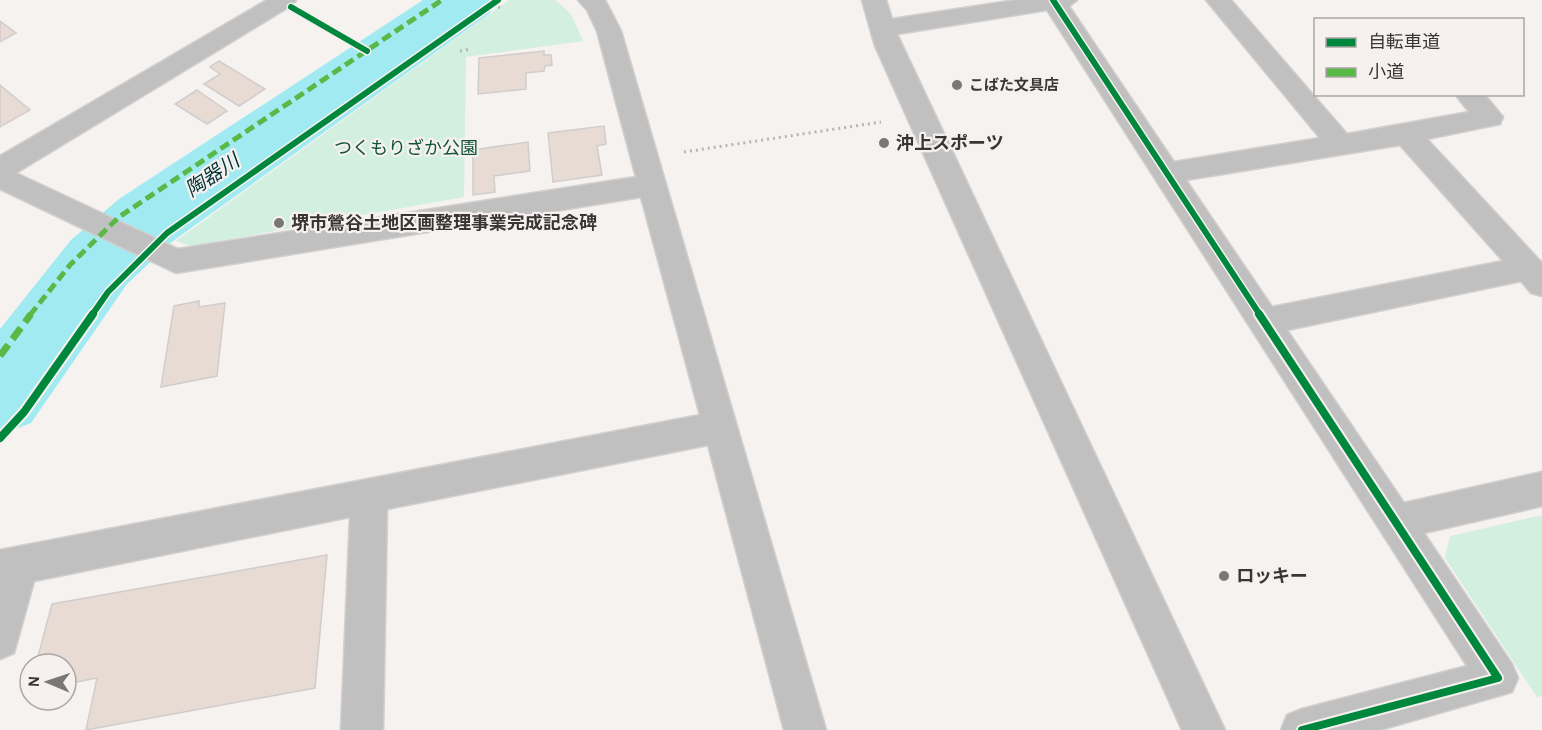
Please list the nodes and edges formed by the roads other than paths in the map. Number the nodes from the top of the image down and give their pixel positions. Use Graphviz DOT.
graph roads {
  1 [pos="284,0"];
  2 [pos="590,0"];
  3 [pos="1218,0"];
  4 [pos="1057,1"];
  5 [pos="878,14"];
  6 [pos="1470,96"];
  7 [pos="1406,134"];
  8 [pos="1341,145"];
  9 [pos="0,169"];
  10 [pos="647,172"];
  11 [pos="1167,173"];
  12 [pos="0,177"];
  13 [pos="1535,276"];
  14 [pos="1265,321"];
  15 [pos="719,428"];
  16 [pos="1542,489"];
  17 [pos="369,496"];
  18 [pos="1396,522"];
  19 [pos="9,567"];
  20 [pos="0,639"];
  21 [pos="362,730"];
  22 [pos="805,730"];
  23 [pos="1204,730"];
  24 [pos="1302,730"];
  1 -- 9 [label="street"];
  2 -- 10 [label="street"];
  3 -- 8 [label="street"];
  4 -- 5 [label="street"];
  4 -- 11 [label="street"];
  5 -- 23 [label="street"];
  6 -- 7 [label="street"];
  7 -- 8 [label="street"];
  7 -- 13 [label="street"];
  8 -- 11 [label="street"];
  10 -- 12 [label="street"];
  10 -- 15 [label="street"];
  11 -- 14 [label="street"];
  13 -- 14 [label="street"];
  14 -- 18 [label="street"];
  15 -- 17 [label="street"];
  15 -- 22 [label="street"];
  16 -- 18 [label="street"];
  17 -- 19 [label="street"];
  17 -- 21 [label="street"];
  18 -- 24 [label="street"];
  19 -- 20 [label="street"];
}
